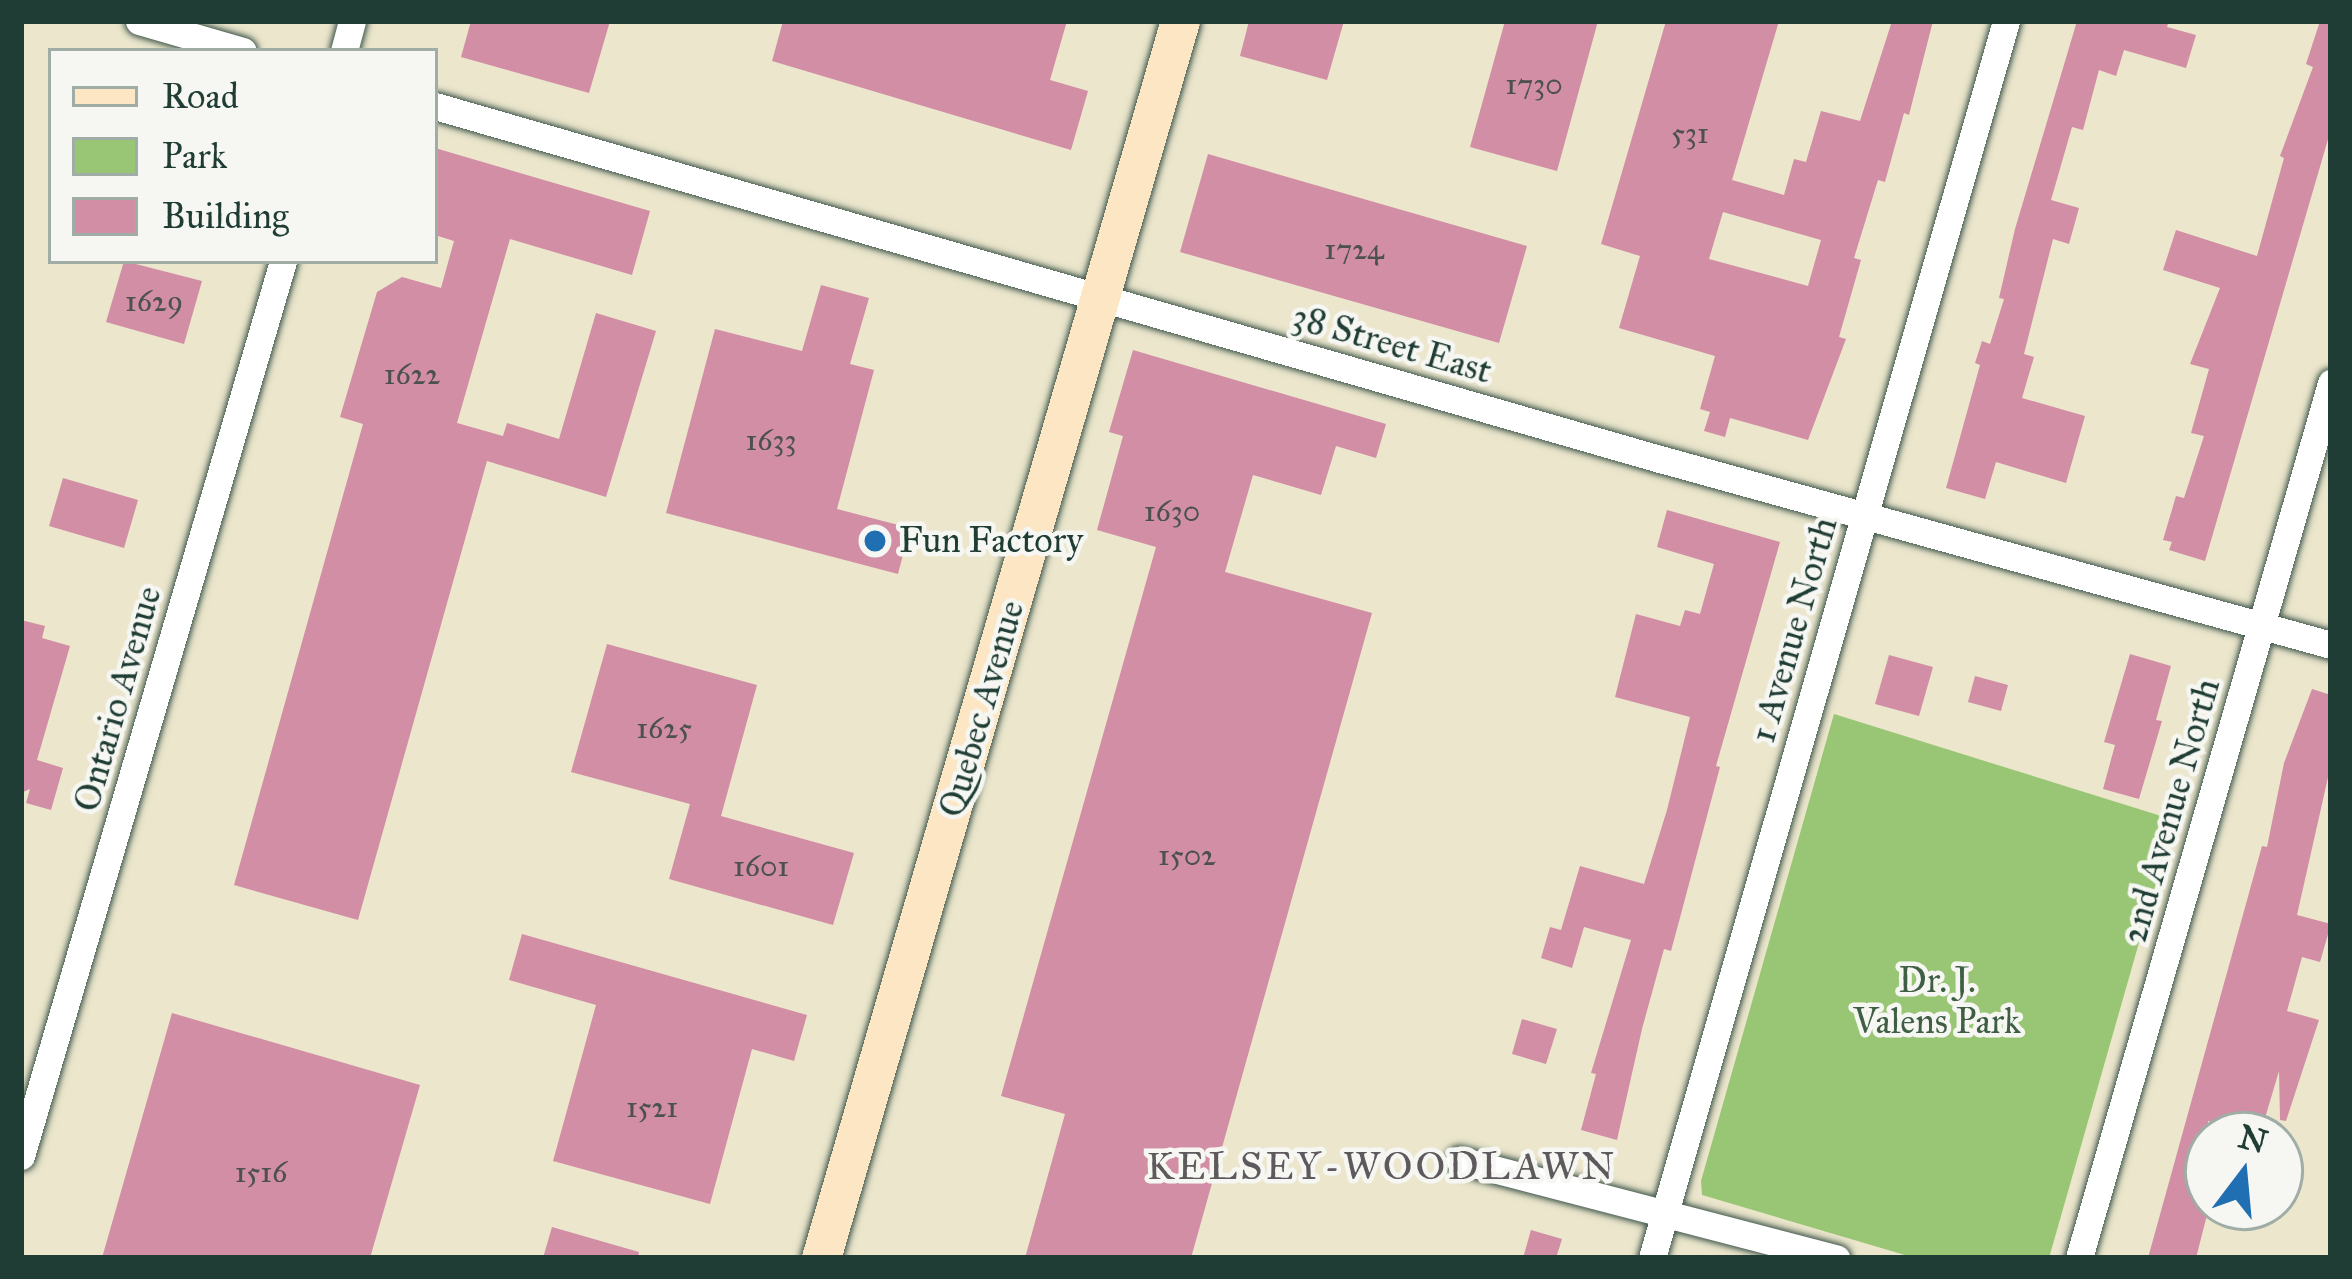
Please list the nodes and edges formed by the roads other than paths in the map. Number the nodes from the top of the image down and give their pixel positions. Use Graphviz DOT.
graph roads {
  1 [pos="139,21"];
  2 [pos="1180,21"];
  3 [pos="2006,21"];
  4 [pos="233,48"];
  5 [pos="438,107"];
  6 [pos="282,264"];
  7 [pos="1101,298"];
  8 [pos="2331,383"];
  9 [pos="1864,514"];
  10 [pos="2262,625"];
  11 [pos="2331,644"];
  12 [pos="21,1156"];
  13 [pos="1459,1160"];
  14 [pos="1666,1210"];
  15 [pos="821,1258"];
  16 [pos="1652,1258"];
  17 [pos="1836,1258"];
  18 [pos="2079,1258"];
  1 -- 4 [label="street"];
  2 -- 7 [label="street, Quebec Avenue"];
  3 -- 9 [label="street, 1 Avenue North"];
  5 -- 7 [label="street, 38 Street East"];
  6 -- 12 [label="street, Ontario Avenue"];
  7 -- 9 [label="street, 38 Street East"];
  7 -- 15 [label="street, Quebec Avenue"];
  8 -- 10 [label="street, 2nd Avenue North"];
  9 -- 10 [label="street, 38 Street East"];
  9 -- 14 [label="street, 1 Avenue North"];
  10 -- 11 [label="street, 38 Street East"];
  10 -- 18 [label="street, 2nd Avenue North"];
  13 -- 14 [label="street"];
  14 -- 16 [label="street, 1 Avenue North"];
  14 -- 17 [label="street"];
}
